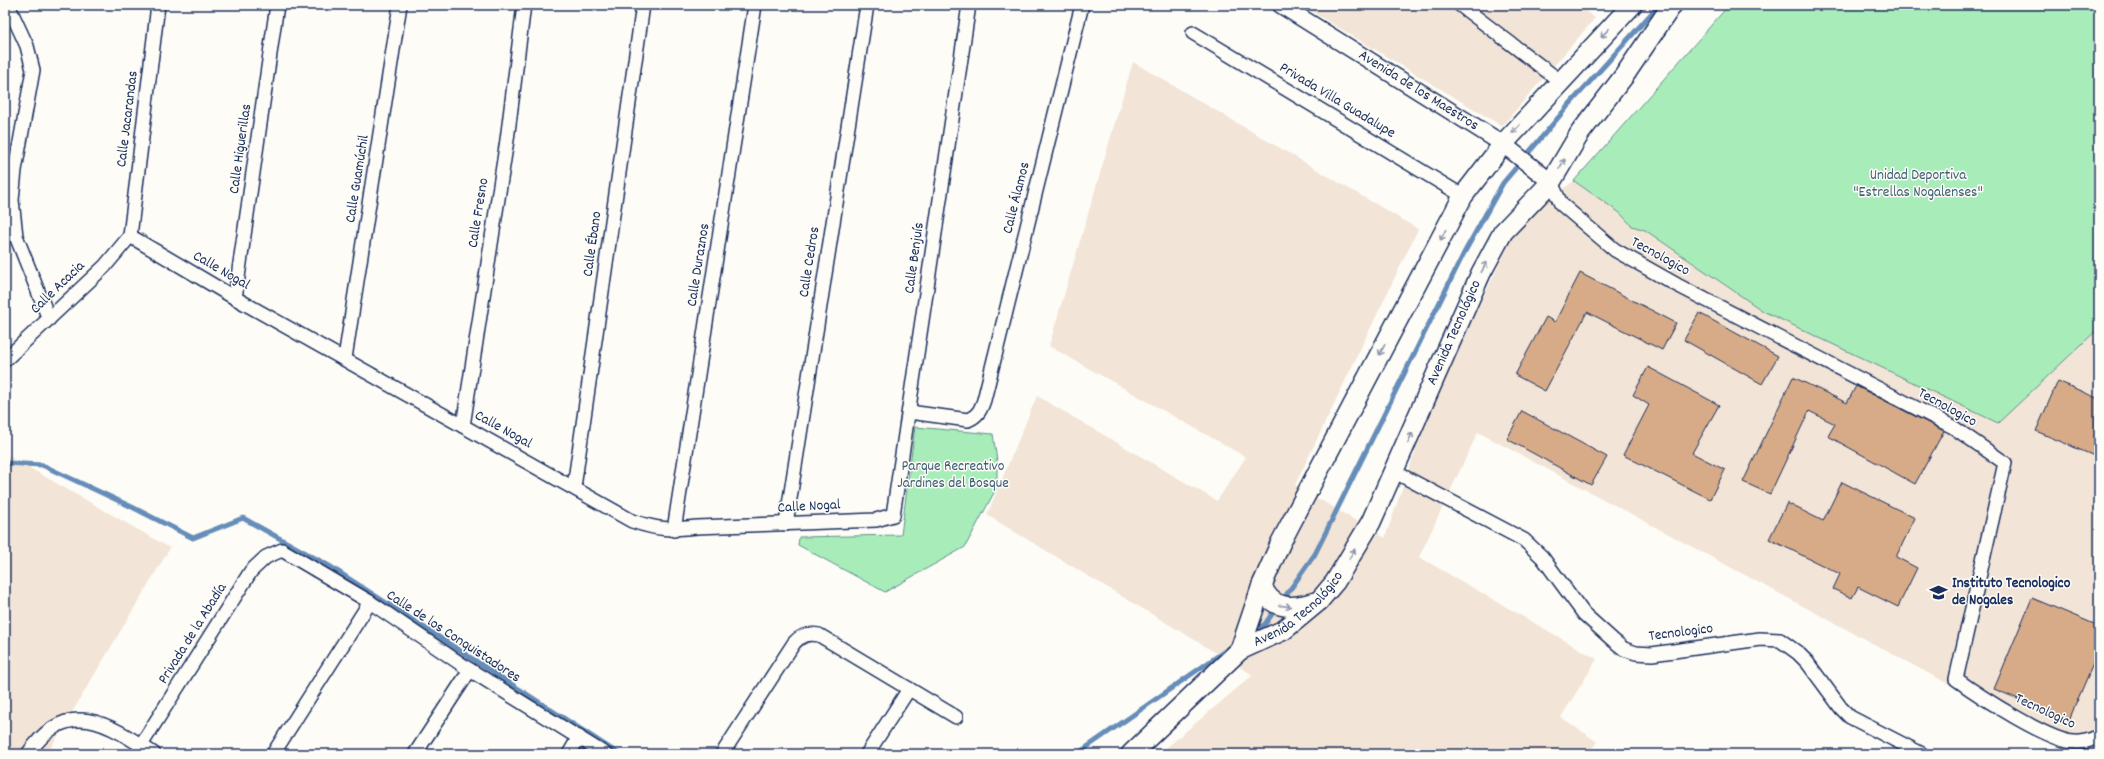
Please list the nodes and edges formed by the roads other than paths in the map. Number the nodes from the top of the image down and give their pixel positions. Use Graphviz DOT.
graph roads {
  1 [pos="8,5"];
  2 [pos="158,5"];
  3 [pos="277,5"];
  4 [pos="400,5"];
  5 [pos="524,5"];
  6 [pos="643,5"];
  7 [pos="755,5"];
  8 [pos="867,5"];
  9 [pos="969,5"];
  10 [pos="1082,5"];
  11 [pos="1281,5"];
  12 [pos="1460,5"];
  13 [pos="1632,5"];
  14 [pos="1672,5"];
  15 [pos="1193,33"];
  16 [pos="1560,81"];
  17 [pos="1505,146"];
  18 [pos="1546,178"];
  19 [pos="1463,196"];
  20 [pos="130,236"];
  21 [pos="235,298"];
  22 [pos="49,319"];
  23 [pos="345,358"];
  24 [pos="5,360"];
  25 [pos="909,412"];
  26 [pos="463,426"];
  27 [pos="1395,472"];
  28 [pos="574,487"];
  29 [pos="893,515"];
  30 [pos="786,524"];
  31 [pos="674,530"];
  32 [pos="282,550"];
  33 [pos="1262,585"];
  34 [pos="1319,601"];
  35 [pos="370,602"];
  36 [pos="1240,650"];
  37 [pos="470,670"];
  38 [pos="910,689"];
  39 [pos="956,717"];
  40 [pos="2099,736"];
  41 [pos="579,737"];
  42 [pos="141,745"];
  43 [pos="28,754"];
  44 [pos="154,754"];
  45 [pos="273,754"];
  46 [pos="415,754"];
  47 [pos="569,754"];
  48 [pos="605,754"];
  49 [pos="722,754"];
  50 [pos="867,754"];
  51 [pos="1132,754"];
  52 [pos="1922,754"];
  1 -- 22 [label="street"];
  2 -- 20 [label="street, Calle Jacarandas"];
  3 -- 21 [label="street, Calle Higuerillas"];
  4 -- 23 [label="street, Calle Guamúchil"];
  5 -- 26 [label="street, Calle Fresno"];
  6 -- 28 [label="street, Calle Ébano"];
  7 -- 31 [label="street, Calle Duraznos"];
  8 -- 30 [label="street, Calle Cedros"];
  9 -- 25 [label="street, Calle Benjuís"];
  10 -- 25 [label="street, Calle Álamos"];
  11 -- 17 [label="street, Avenida de los Maestros"];
  12 -- 16 [label="street"];
  13 -- 16 [label="main road, Avenida Tecnológico, one-way"];
  18 -- 14 [label="main road, Avenida Tecnológico, one-way"];
  15 -- 19 [label="street, Privada Villa Guadalupe"];
  16 -- 17 [label="main road, Avenida Tecnológico, one-way"];
  17 -- 18 [label="street, Avenida de los Maestros"];
  17 -- 19 [label="main road, Avenida Tecnológico"];
  27 -- 18 [label="main road, Avenida Tecnológico, one-way"];
  18 -- 40 [label="street, Tecnologico"];
  19 -- 33 [label="main road, Avenida Tecnológico, one-way"];
  20 -- 21 [label="street, Calle Nogal"];
  20 -- 22 [label="street, Calle Acacia"];
  21 -- 23 [label="street, Calle Nogal"];
  22 -- 24 [label="street, Calle Acacia"];
  23 -- 26 [label="street, Calle Nogal"];
  25 -- 29 [label="street, Calle Benjuís"];
  26 -- 28 [label="street, Calle Nogal"];
  34 -- 27 [label="main road, Avenida Tecnológico, one-way"];
  27 -- 52 [label="street, Tecnologico"];
  28 -- 31 [label="street, Calle Nogal"];
  29 -- 30 [label="street, Calle Nogal"];
  30 -- 31 [label="street, Calle Nogal"];
  32 -- 35 [label="street, Calle de los Conquistadores"];
  32 -- 42 [label="street, Privada de la Abadía"];
  33 -- 34 [label="main road, one-way"];
  33 -- 36 [label="main road, Avenida Tecnológico"];
  34 -- 36 [label="main road, Avenida Tecnológico"];
  35 -- 37 [label="street, Calle de los Conquistadores"];
  35 -- 45 [label="street"];
  36 -- 51 [label="main road, Avenida Tecnológico"];
  37 -- 41 [label="street, Calle de los Conquistadores"];
  37 -- 46 [label="street"];
  38 -- 39 [label="street"];
  38 -- 49 [label="street"];
  38 -- 50 [label="street"];
  41 -- 47 [label="street"];
  41 -- 48 [label="street, Calle de los Conquistadores"];
  42 -- 43 [label="street"];
  42 -- 44 [label="street"];
}
